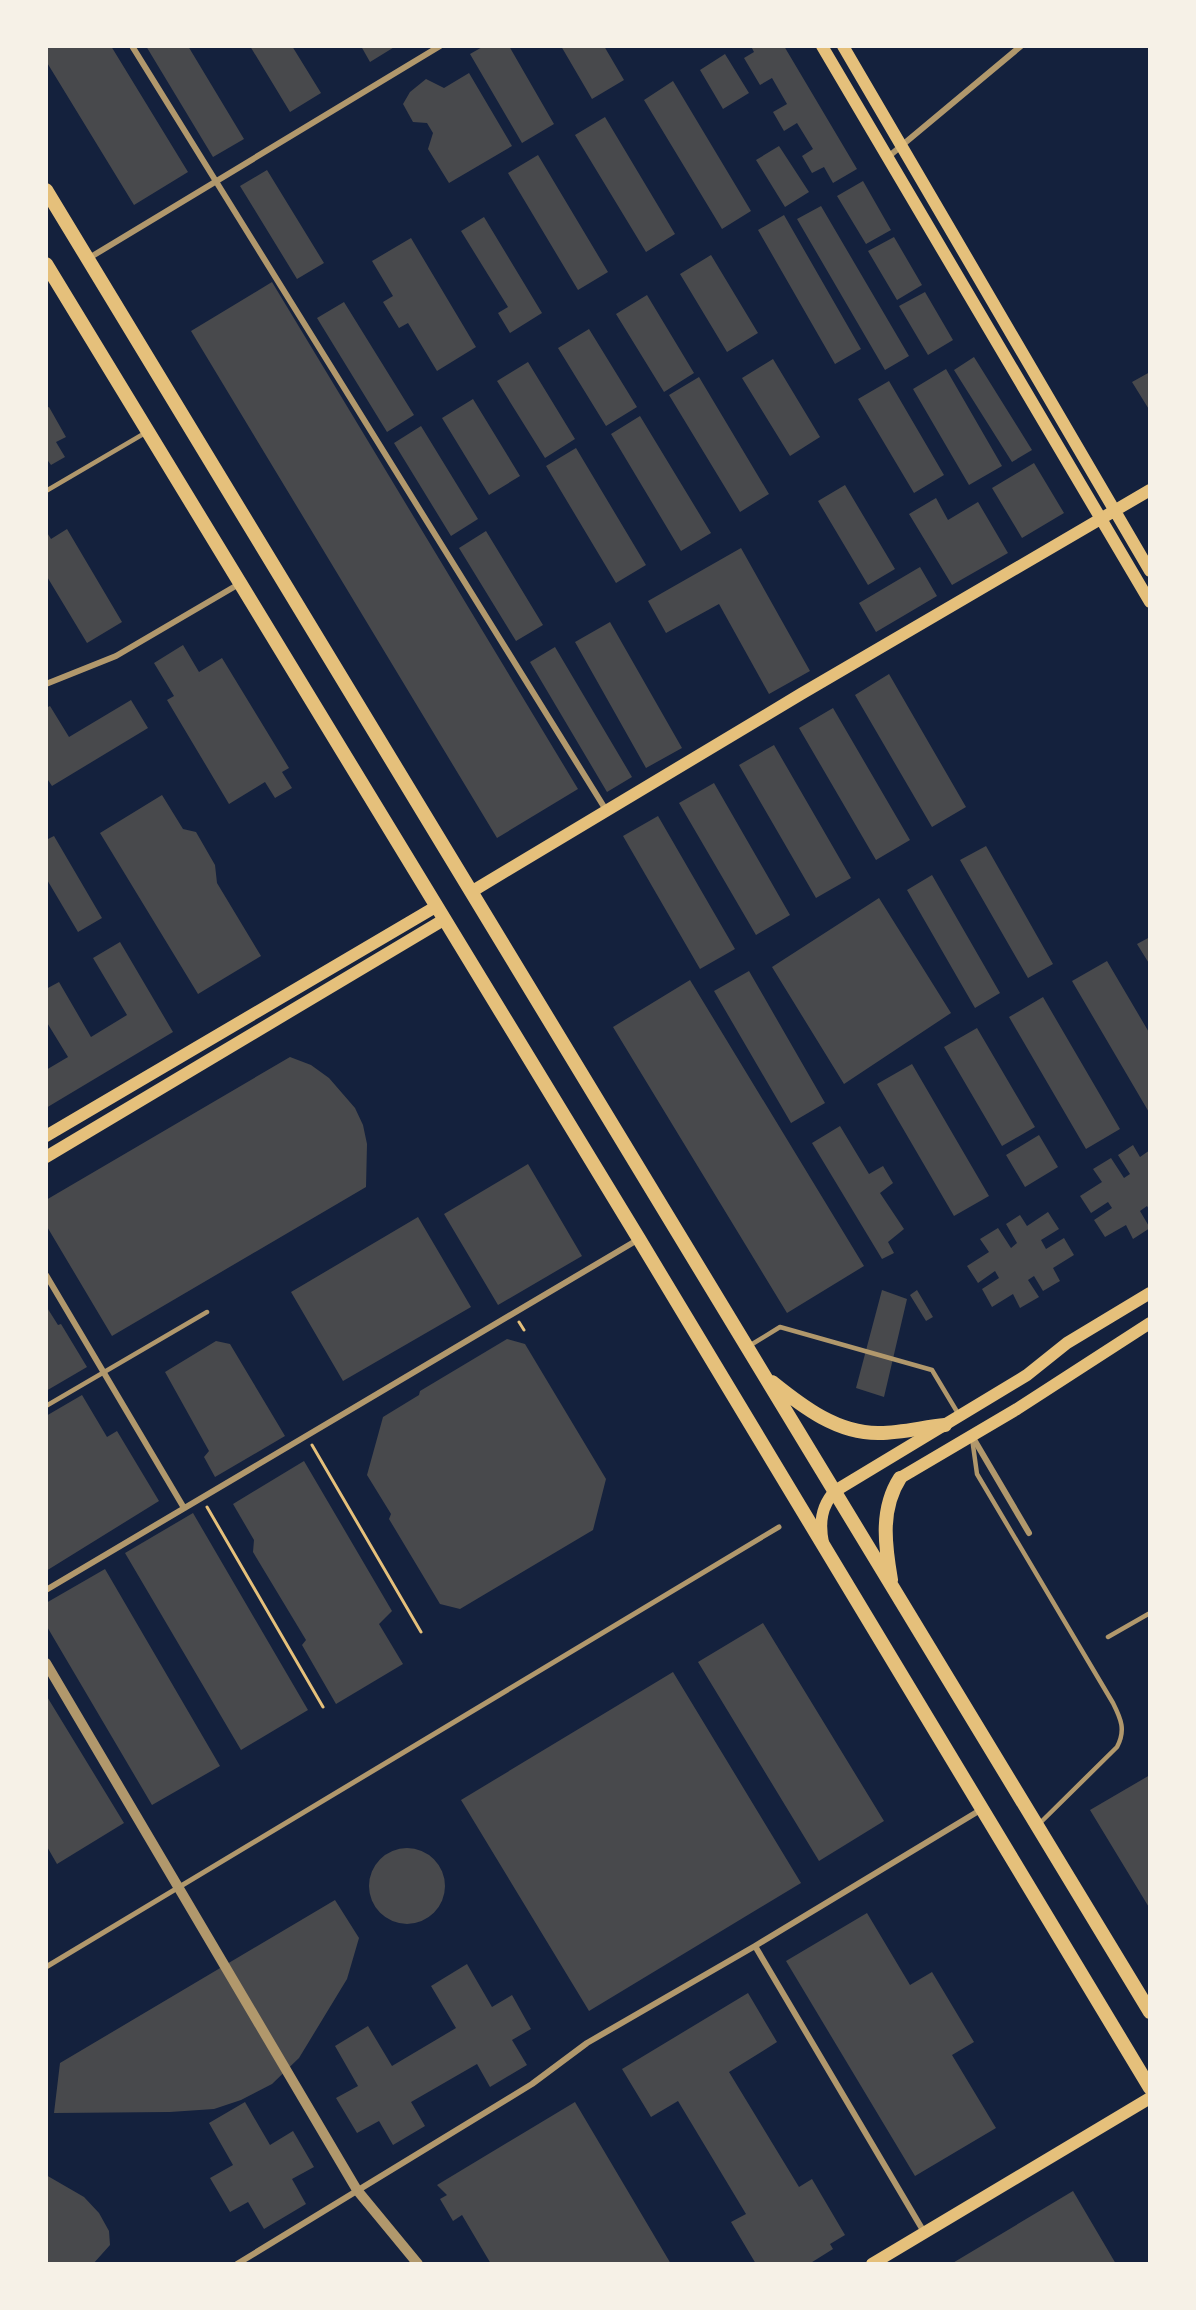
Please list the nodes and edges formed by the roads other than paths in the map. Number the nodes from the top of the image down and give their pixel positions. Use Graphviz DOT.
graph roads {
  1 [pos="132,46"];
  2 [pos="440,46"];
  3 [pos="822,46"];
  4 [pos="843,46"];
  5 [pos="1022,46"];
  6 [pos="901,146"];
  7 [pos="887,157"];
  8 [pos="215,181"];
  9 [pos="46,190"];
  10 [pos="88,259"];
  11 [pos="46,264"];
  12 [pos="148,432"];
  13 [pos="1149,490"];
  14 [pos="46,491"];
  15 [pos="1114,511"];
  16 [pos="1100,519"];
  17 [pos="1149,571"];
  18 [pos="239,584"];
  19 [pos="1149,602"];
  20 [pos="46,684"];
  21 [pos="606,810"];
  22 [pos="471,892"];
  23 [pos="437,906"];
  24 [pos="445,918"];
  25 [pos="46,1136"];
  26 [pos="46,1157"];
  27 [pos="639,1239"];
  28 [pos="46,1275"];
  29 [pos="1149,1293"];
  30 [pos="207,1312"];
  31 [pos="1149,1323"];
  32 [pos="747,1347"];
  33 [pos="104,1372"];
  34 [pos="764,1375"];
  35 [pos="46,1406"];
  36 [pos="960,1416"];
  37 [pos="945,1425"];
  38 [pos="972,1436"];
  39 [pos="900,1478"];
  40 [pos="835,1491"];
  41 [pos="184,1508"];
  42 [pos="779,1527"];
  43 [pos="1029,1533"];
  44 [pos="824,1549"];
  45 [pos="892,1588"];
  46 [pos="46,1590"];
  47 [pos="1149,1612"];
  48 [pos="1108,1637"];
  49 [pos="46,1663"];
  50 [pos="982,1809"];
  51 [pos="1037,1826"];
  52 [pos="180,1887"];
  53 [pos="755,1946"];
  54 [pos="46,1967"];
  55 [pos="1149,2012"];
  56 [pos="1149,2088"];
  57 [pos="1149,2098"];
  58 [pos="357,2190"];
  59 [pos="924,2232"];
  60 [pos="237,2264"];
  61 [pos="418,2264"];
  62 [pos="872,2264"];
  1 -- 8 [label="street"];
  2 -- 8 [label="street"];
  3 -- 7 [label="main road"];
  4 -- 6 [label="main road"];
  5 -- 6 [label="street"];
  6 -- 7 [label="street"];
  6 -- 15 [label="main road"];
  7 -- 16 [label="main road"];
  8 -- 10 [label="street"];
  8 -- 21 [label="street"];
  9 -- 10 [label="main road"];
  10 -- 22 [label="main road"];
  11 -- 12 [label="main road"];
  12 -- 14 [label="lane"];
  12 -- 18 [label="main road"];
  13 -- 15 [label="main road"];
  15 -- 16 [label="main road"];
  15 -- 17 [label="main road"];
  16 -- 19 [label="main road"];
  16 -- 21 [label="main road"];
  18 -- 20 [label="street"];
  18 -- 23 [label="main road"];
  21 -- 22 [label="main road"];
  22 -- 32 [label="main road"];
  23 -- 24 [label="main road"];
  23 -- 25 [label="main road"];
  24 -- 26 [label="main road"];
  24 -- 27 [label="main road"];
  27 -- 41 [label="street"];
  27 -- 44 [label="main road"];
  28 -- 33 [label="street"];
  29 -- 36 [label="main road"];
  30 -- 33 [label="lane"];
  31 -- 38 [label="main road"];
  32 -- 34 [label="main road"];
  32 -- 36 [label="lane"];
  33 -- 35 [label="lane"];
  33 -- 41 [label="street"];
  34 -- 37 [label="main road"];
  34 -- 40 [label="main road"];
  36 -- 37 [label="main road"];
  37 -- 40 [label="main road"];
  38 -- 39 [label="main road"];
  38 -- 43 [label="street"];
  38 -- 51 [label="lane"];
  39 -- 45 [label="main road"];
  40 -- 44 [label="main road"];
  40 -- 45 [label="main road"];
  41 -- 46 [label="street"];
  42 -- 52 [label="street"];
  44 -- 50 [label="main road"];
  45 -- 51 [label="main road"];
  47 -- 48 [label="lane"];
  49 -- 52 [label="street"];
  50 -- 53 [label="street"];
  50 -- 56 [label="main road"];
  51 -- 55 [label="main road"];
  52 -- 54 [label="street"];
  52 -- 58 [label="street"];
  53 -- 58 [label="street"];
  53 -- 59 [label="street"];
  57 -- 59 [label="main road"];
  58 -- 60 [label="street"];
  58 -- 61 [label="street"];
  59 -- 62 [label="main road"];
}
